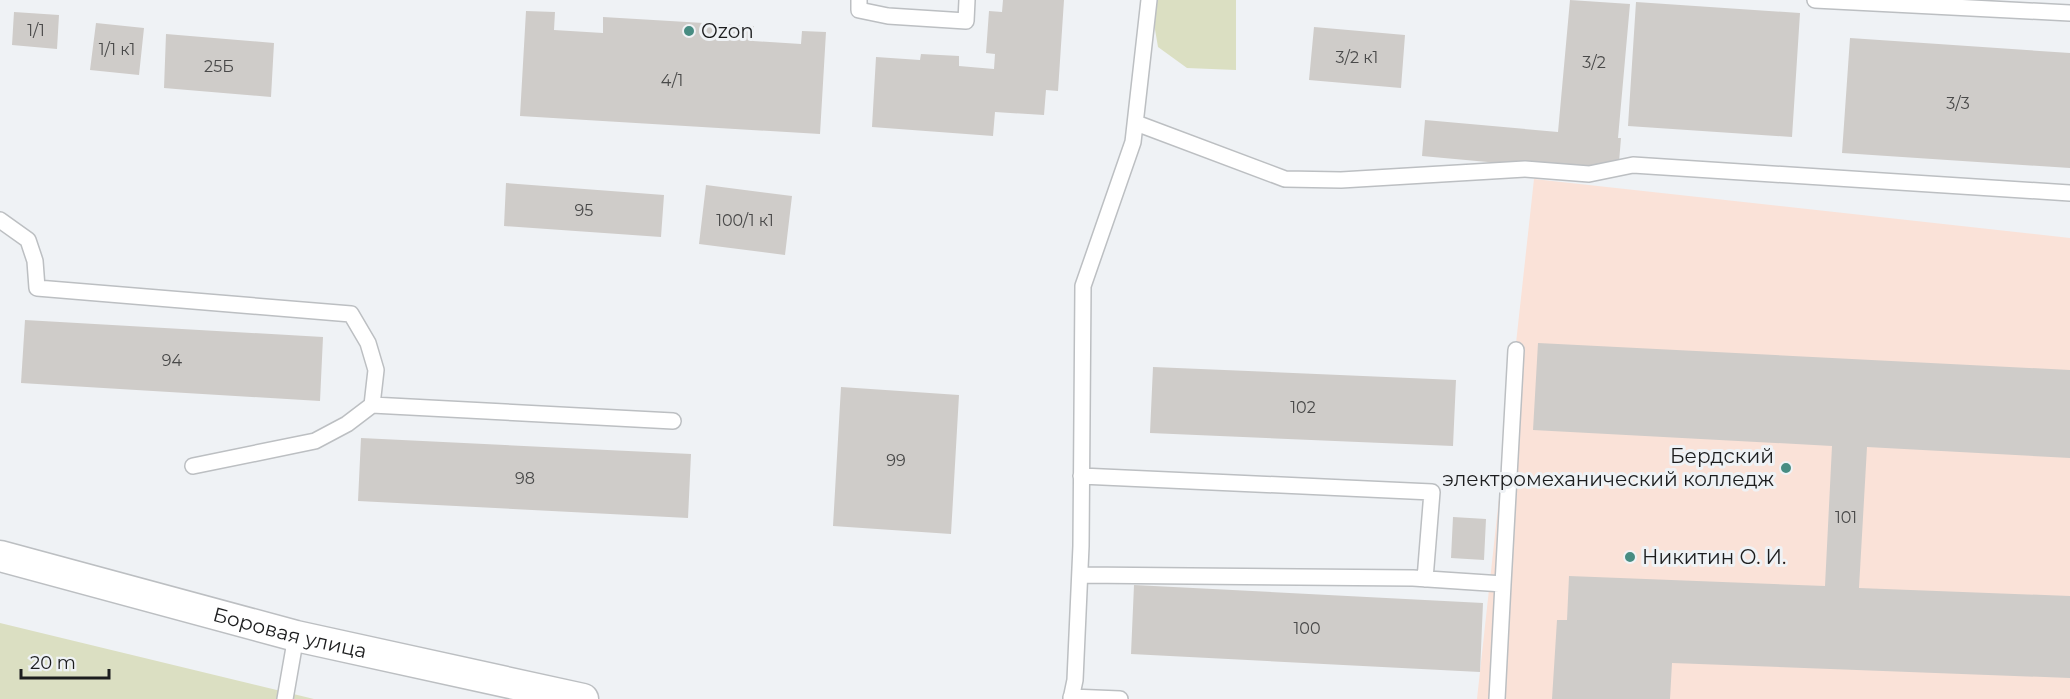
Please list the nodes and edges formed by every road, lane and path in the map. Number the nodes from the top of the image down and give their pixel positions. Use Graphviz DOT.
graph roads {
  1 [pos="859,0"];
  2 [pos="967,0"];
  3 [pos="1149,0"];
  4 [pos="1815,0"];
  5 [pos="2070,13"];
  6 [pos="1136,123"];
  7 [pos="2070,194"];
  8 [pos="0,220"];
  9 [pos="1516,350"];
  10 [pos="372,405"];
  11 [pos="673,421"];
  12 [pos="193,466"];
  13 [pos="1082,476"];
  14 [pos="0,556"];
  15 [pos="1080,575"];
  16 [pos="1425,579"];
  17 [pos="1503,584"];
  18 [pos="296,636"];
  19 [pos="1071,698"];
  20 [pos="285,699"];
  21 [pos="583,699"];
  22 [pos="1120,699"];
  23 [pos="1497,699"];
  1 -- 2 [label="lane"];
  3 -- 6 [label="lane"];
  4 -- 5 [label="lane"];
  6 -- 7 [label="lane"];
  6 -- 13 [label="lane"];
  8 -- 10 [label="lane"];
  9 -- 17 [label="lane"];
  10 -- 11 [label="lane"];
  10 -- 12 [label="lane"];
  13 -- 15 [label="lane"];
  13 -- 16 [label="lane"];
  14 -- 18 [label="street, Боровая улица"];
  15 -- 16 [label="lane"];
  15 -- 19 [label="lane"];
  16 -- 17 [label="lane"];
  17 -- 23 [label="lane"];
  18 -- 20 [label="lane"];
  18 -- 21 [label="street, Боровая улица"];
  19 -- 22 [label="lane"];
}
